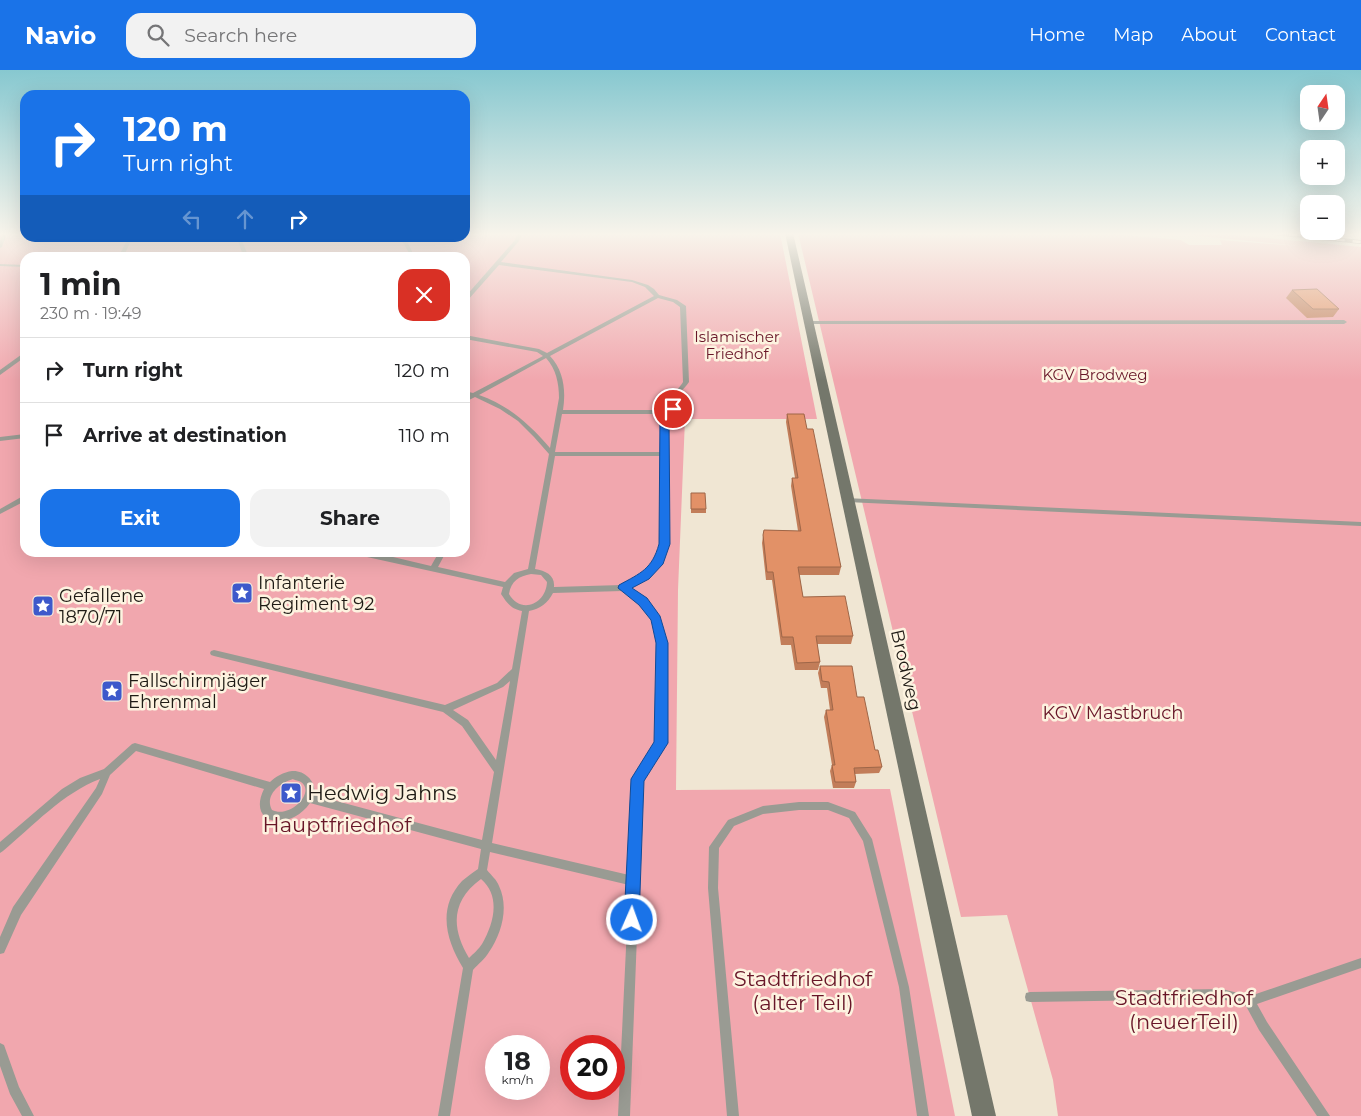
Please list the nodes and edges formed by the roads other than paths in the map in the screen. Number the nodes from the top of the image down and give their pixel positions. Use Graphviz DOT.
graph roads {
  1 [pos="481,282"];
  2 [pos="636,282"];
  3 [pos="799,282"];
  4 [pos="470,294"];
  5 [pos="657,296"];
  6 [pos="1344,322"];
  7 [pos="808,323"];
  8 [pos="470,338"];
  9 [pos="548,355"];
  10 [pos="20,358"];
  11 [pos="0,373"];
  12 [pos="470,394"];
  13 [pos="475,394"];
  14 [pos="470,397"];
  15 [pos="665,406"];
  16 [pos="559,412"];
  17 [pos="656,412"];
  18 [pos="674,412"];
  19 [pos="685,413"];
  20 [pos="664,417"];
  21 [pos="20,437"];
  22 [pos="0,439"];
  23 [pos="552,454"];
  24 [pos="663,454"];
  25 [pos="847,500"];
  26 [pos="20,502"];
  27 [pos="0,512"];
  28 [pos="1361,524"];
  29 [pos="380,557"];
  30 [pos="440,557"];
  31 [pos="433,569"];
  32 [pos="532,571"];
  33 [pos="506,585"];
  34 [pos="623,588"];
  35 [pos="552,590"];
  36 [pos="526,608"];
  37 [pos="214,653"];
  38 [pos="516,670"];
  39 [pos="445,709"];
  40 [pos="498,770"];
  41 [pos="107,772"];
  42 [pos="271,787"];
  43 [pos="309,798"];
  44 [pos="486,846"];
  45 [pos="0,848"];
  46 [pos="482,872"];
  47 [pos="633,882"];
  48 [pos="0,949"];
  49 [pos="1361,963"];
  50 [pos="468,967"];
  51 [pos="1030,997"];
  52 [pos="1250,1001"];
  53 [pos="0,1049"];
  54 [pos="28,1116"];
  55 [pos="444,1116"];
  56 [pos="624,1116"];
  57 [pos="733,1116"];
  58 [pos="923,1116"];
  59 [pos="984,1116"];
  60 [pos="1324,1116"];
  1 -- 4 [label="lane"];
  2 -- 5 [label="lane"];
  3 -- 7 [label="street, Brodweg"];
  5 -- 9 [label="lane"];
  5 -- 15 [label="lane"];
  6 -- 7 [label="lane"];
  7 -- 25 [label="street, Brodweg"];
  8 -- 9 [label="lane"];
  9 -- 13 [label="lane"];
  9 -- 16 [label="lane"];
  10 -- 11 [label="lane"];
  12 -- 13 [label="lane"];
  13 -- 14 [label="lane"];
  13 -- 23 [label="lane"];
  15 -- 17 [label="lane"];
  15 -- 18 [label="lane"];
  16 -- 17 [label="lane"];
  16 -- 23 [label="lane"];
  17 -- 20 [label="lane"];
  18 -- 19 [label="lane"];
  18 -- 20 [label="lane"];
  20 -- 24 [label="lane"];
  21 -- 22 [label="lane"];
  23 -- 24 [label="lane"];
  23 -- 32 [label="lane"];
  24 -- 34 [label="lane"];
  25 -- 28 [label="lane"];
  25 -- 59 [label="street, Brodweg"];
  26 -- 27 [label="lane"];
  29 -- 31 [label="lane"];
  30 -- 31 [label="lane"];
  31 -- 33 [label="lane"];
  32 -- 33 [label="lane"];
  32 -- 35 [label="lane"];
  33 -- 36 [label="lane"];
  34 -- 35 [label="lane"];
  34 -- 47 [label="lane"];
  35 -- 36 [label="lane"];
  36 -- 38 [label="lane"];
  37 -- 39 [label="lane"];
  38 -- 39 [label="lane"];
  38 -- 40 [label="lane"];
  39 -- 40 [label="lane"];
  40 -- 44 [label="lane"];
  41 -- 42 [label="lane"];
  41 -- 45 [label="lane"];
  41 -- 48 [label="lane"];
  42 -- 43 [label="lane"];
  42 -- 43 [label="lane"];
  43 -- 44 [label="lane"];
  44 -- 46 [label="lane"];
  44 -- 47 [label="lane"];
  46 -- 50 [label="lane"];
  46 -- 50 [label="lane"];
  47 -- 56 [label="lane"];
  49 -- 52 [label="lane"];
  50 -- 55 [label="lane"];
  51 -- 52 [label="lane"];
  52 -- 60 [label="lane"];
  53 -- 54 [label="lane"];
  57 -- 58 [label="lane"];
}
